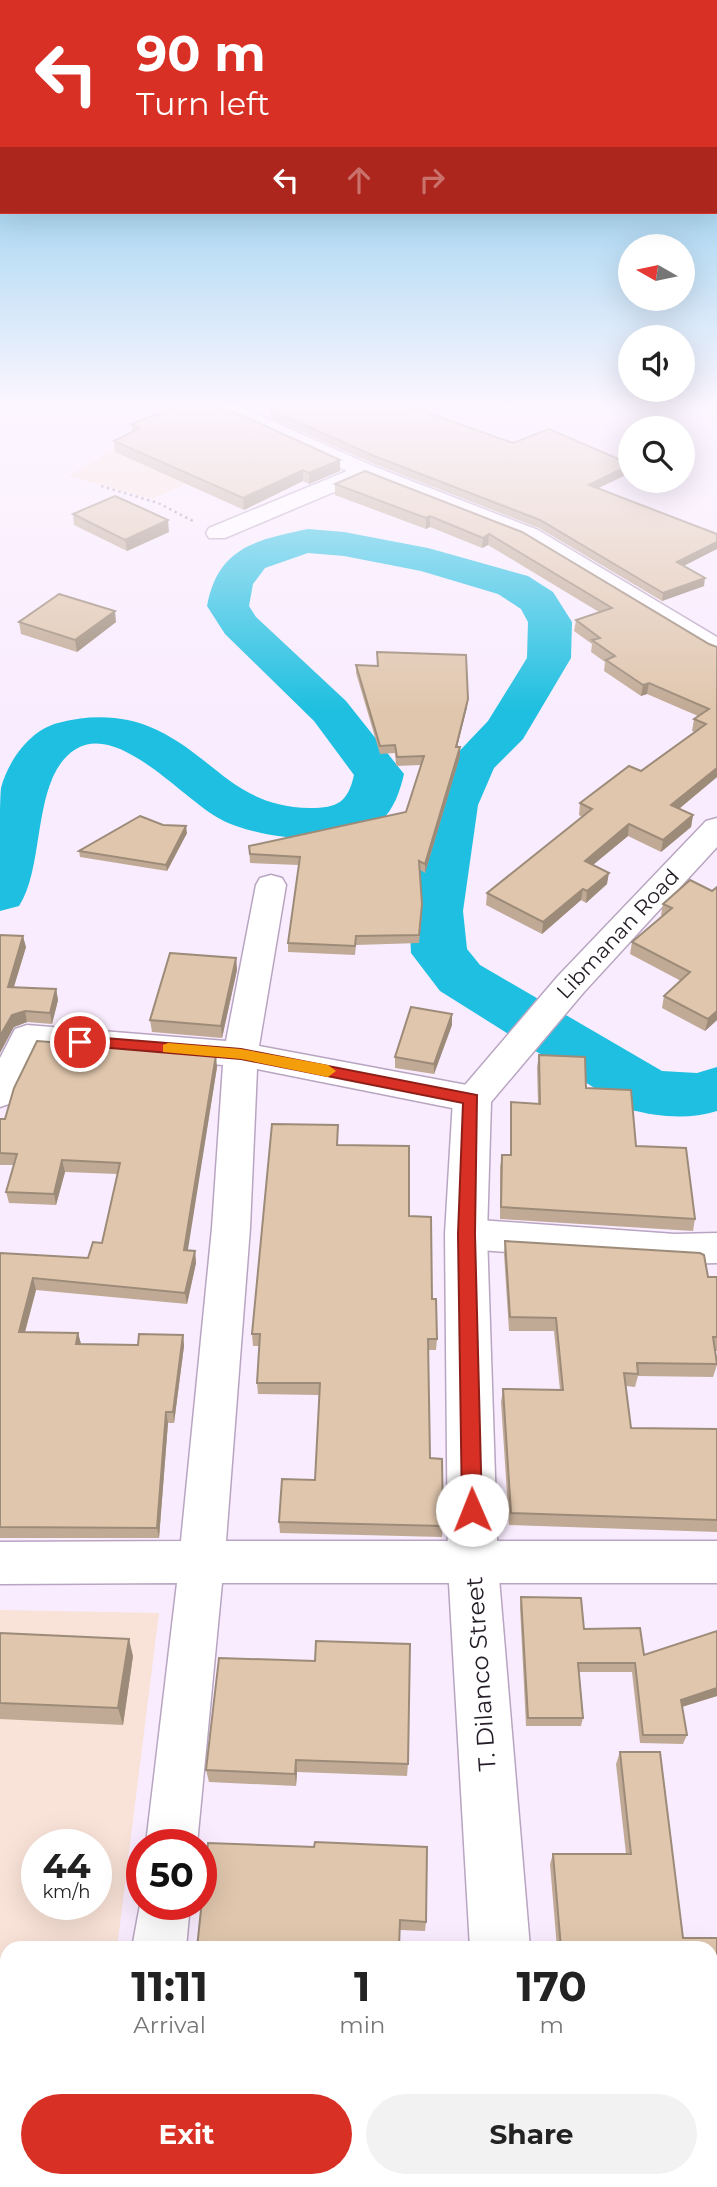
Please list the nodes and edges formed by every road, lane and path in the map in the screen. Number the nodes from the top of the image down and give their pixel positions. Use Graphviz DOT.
graph roads {
  1 [pos="166,507"];
  2 [pos="279,507"];
  3 [pos="457,507"];
  4 [pos="217,533"];
  5 [pos="717,648"];
  6 [pos="717,828"];
  7 [pos="271,885"];
  8 [pos="241,1054"];
  9 [pos="0,1094"];
  10 [pos="472,1099"];
  11 [pos="466,1234"];
  12 [pos="717,1248"];
  13 [pos="202,1561"];
  14 [pos="717,1562"];
  15 [pos="0,1563"];
  16 [pos="473,1566"];
  17 [pos="173,1829"];
  18 [pos="162,1920"];
  19 [pos="160,1941"];
  20 [pos="500,1941"];
  1 -- 4 [label="path"];
  2 -- 4 [label="street"];
  3 -- 5 [label="street"];
  6 -- 10 [label="main road, Libmanan Road"];
  7 -- 8 [label="street"];
  8 -- 9 [label="street"];
  8 -- 10 [label="street"];
  8 -- 13 [label="street"];
  10 -- 11 [label="main road, T. Dilanco Street"];
  11 -- 12 [label="street"];
  11 -- 16 [label="main road, T. Dilanco Street"];
  13 -- 15 [label="street"];
  13 -- 16 [label="street"];
  13 -- 17 [label="street"];
  14 -- 16 [label="street"];
  16 -- 20 [label="main road, T. Dilanco Street"];
  18 -- 19 [label="street"];
}
